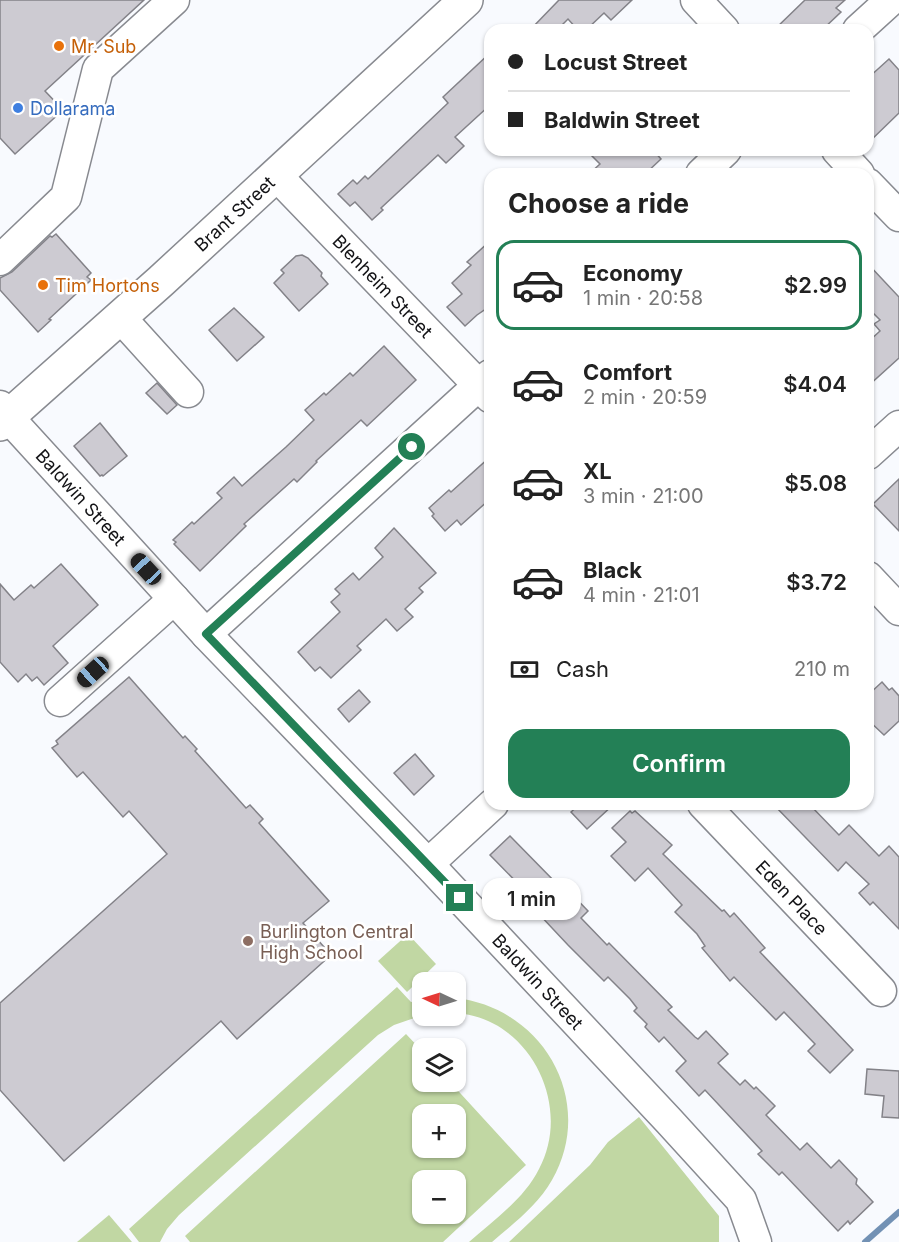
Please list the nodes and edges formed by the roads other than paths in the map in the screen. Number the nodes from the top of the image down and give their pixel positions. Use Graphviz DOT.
graph roads {
  1 [pos="174,0"];
  2 [pos="466,0"];
  3 [pos="696,0"];
  4 [pos="891,0"];
  5 [pos="718,24"];
  6 [pos="865,24"];
  7 [pos="720,156"];
  8 [pos="842,156"];
  9 [pos="707,168"];
  10 [pos="854,168"];
  11 [pos="276,175"];
  12 [pos="874,190"];
  13 [pos="899,216"];
  14 [pos="0,260"];
  15 [pos="120,317"];
  16 [pos="484,383"];
  17 [pos="484,389"];
  18 [pos="188,392"];
  19 [pos="3,416"];
  20 [pos="899,426"];
  21 [pos="874,449"];
  22 [pos="874,583"];
  23 [pos="174,599"];
  24 [pos="899,610"];
  25 [pos="206,634"];
  26 [pos="60,701"];
  27 [pos="486,810"];
  28 [pos="709,810"];
  29 [pos="428,864"];
  30 [pos="881,991"];
  31 [pos="756,1242"];
  1 -- 14 [label="street"];
  2 -- 11 [label="main road, Brant Street"];
  3 -- 5 [label="street"];
  4 -- 6 [label="street"];
  7 -- 9 [label="street"];
  8 -- 10 [label="street"];
  11 -- 15 [label="main road, Brant Street"];
  11 -- 16 [label="street, Blenheim Street"];
  12 -- 13 [label="street"];
  15 -- 18 [label="street"];
  15 -- 19 [label="main road, Brant Street"];
  17 -- 25 [label="street"];
  19 -- 23 [label="street, Baldwin Street"];
  20 -- 21 [label="street"];
  22 -- 24 [label="street"];
  23 -- 25 [label="street, Baldwin Street"];
  23 -- 26 [label="street"];
  25 -- 29 [label="street, Baldwin Street"];
  27 -- 29 [label="street"];
  28 -- 30 [label="street, Eden Place"];
  29 -- 31 [label="street, Baldwin Street"];
}
